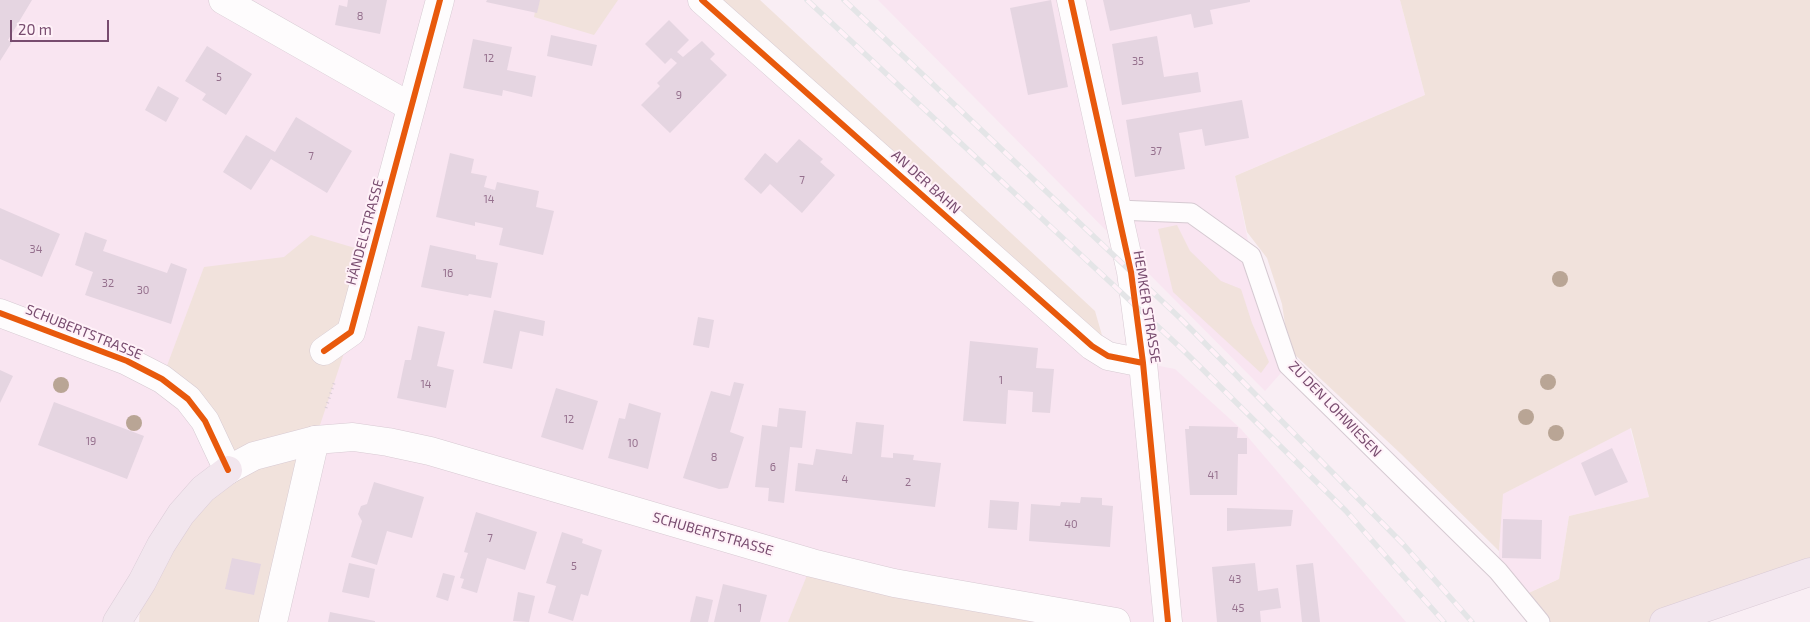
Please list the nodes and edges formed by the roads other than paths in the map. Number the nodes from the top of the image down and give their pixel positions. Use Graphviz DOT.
graph roads {
  1 [pos="223,0"];
  2 [pos="440,0"];
  3 [pos="702,0"];
  4 [pos="1071,0"];
  5 [pos="411,107"];
  6 [pos="1118,210"];
  7 [pos="0,313"];
  8 [pos="324,351"];
  9 [pos="1143,363"];
  10 [pos="315,440"];
  11 [pos="228,470"];
  12 [pos="1810,572"];
  13 [pos="142,582"];
  14 [pos="117,622"];
  15 [pos="139,622"];
  16 [pos="273,622"];
  17 [pos="1116,622"];
  18 [pos="1168,622"];
  19 [pos="1540,622"];
  20 [pos="1664,622"];
  1 -- 5 [label="street"];
  2 -- 5 [label="street"];
  3 -- 9 [label="street, AN DER BAHN"];
  4 -- 6 [label="street, HEMKER STRASSE"];
  5 -- 8 [label="street, HÄNDELSTRASSE"];
  6 -- 9 [label="street, HEMKER STRASSE"];
  6 -- 19 [label="lane, ZU DEN LOHWIESEN"];
  7 -- 11 [label="street, SCHUBERTSTRASSE"];
  9 -- 18 [label="street, HEMKER STRASSE"];
  10 -- 11 [label="street, SCHUBERTSTRASSE"];
  10 -- 16 [label="street"];
  10 -- 17 [label="street, SCHUBERTSTRASSE"];
  11 -- 13 [label="highway"];
  12 -- 20 [label="highway"];
  13 -- 14 [label="highway"];
  13 -- 15 [label="highway"];
}
